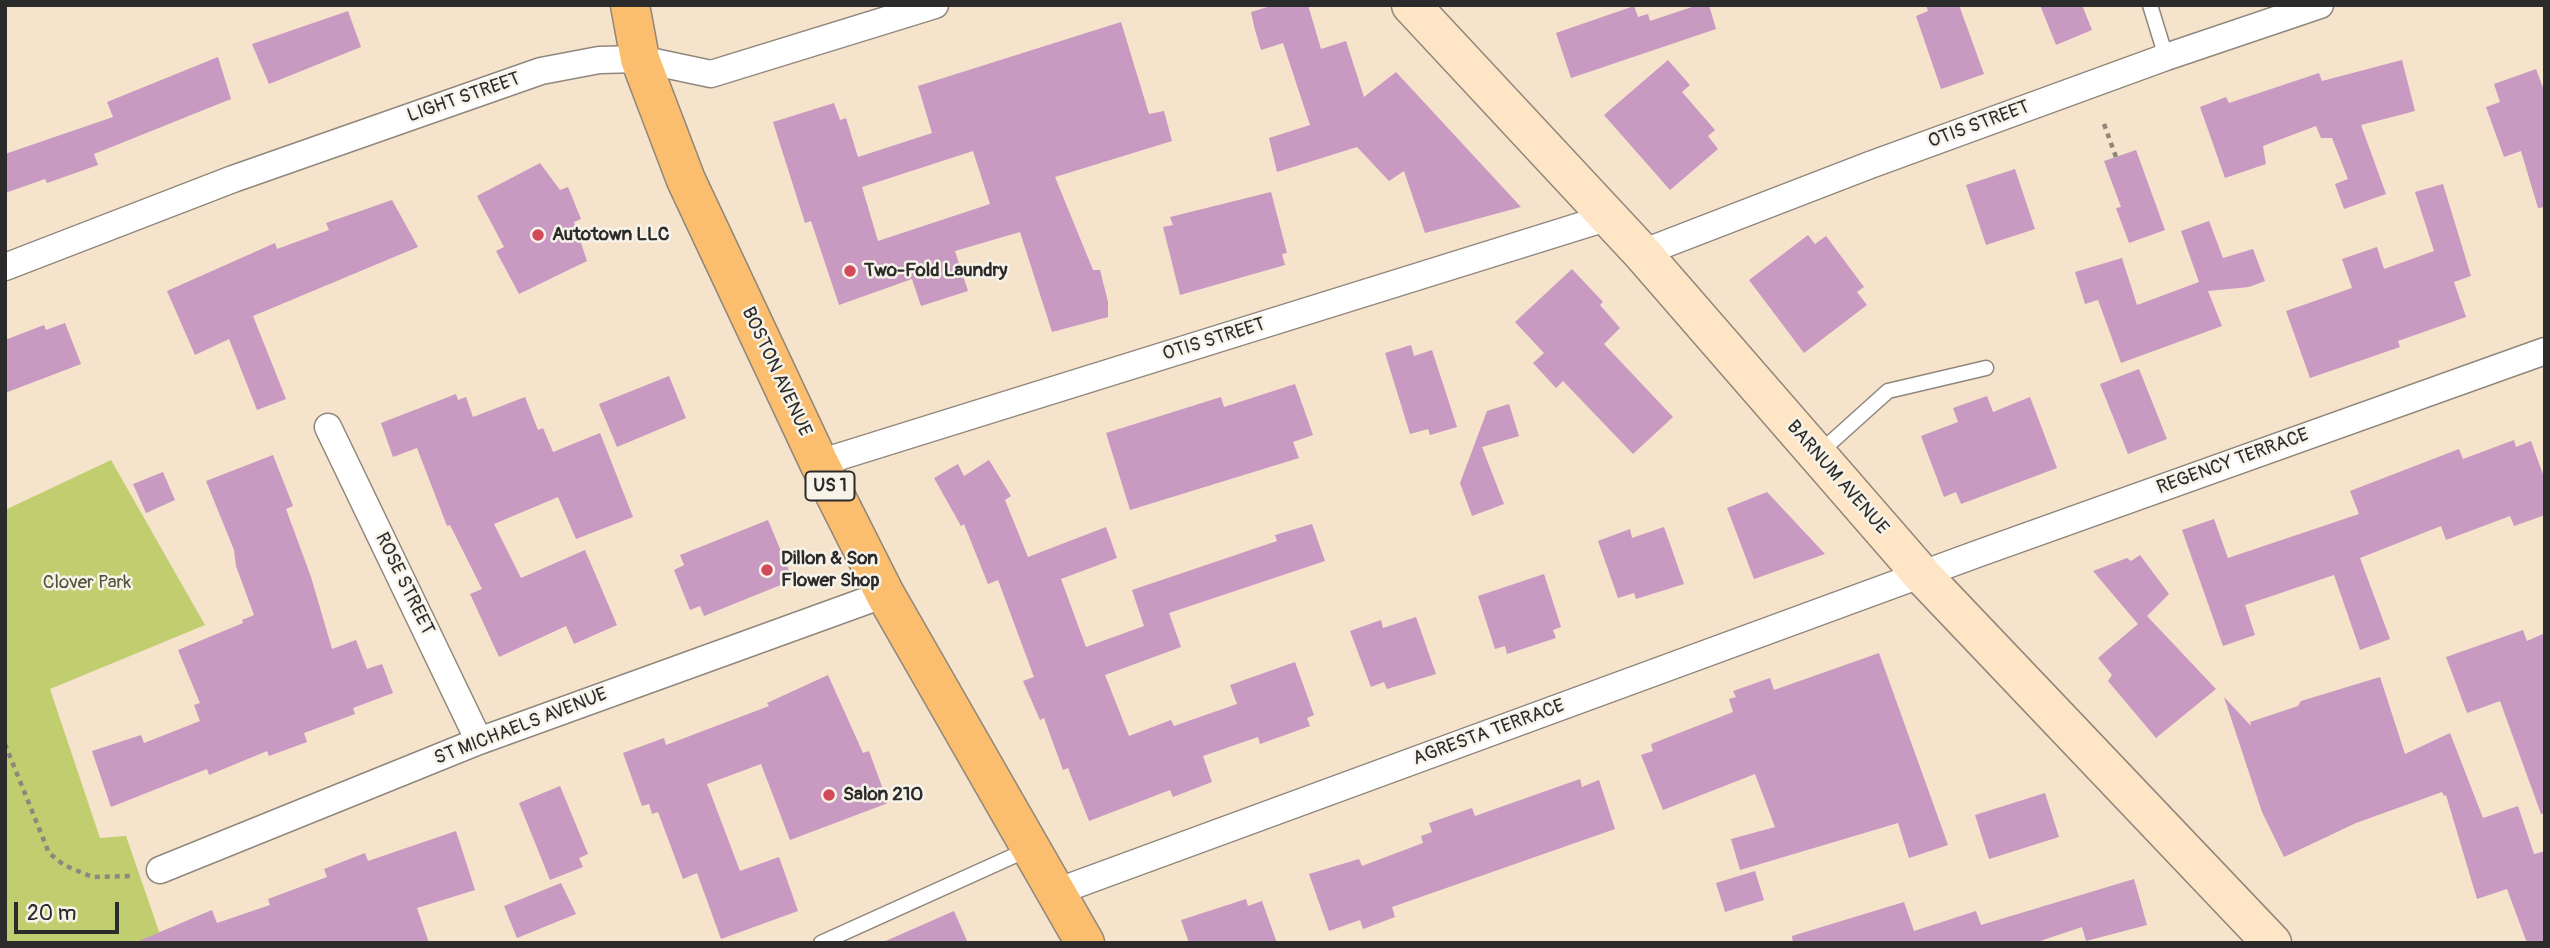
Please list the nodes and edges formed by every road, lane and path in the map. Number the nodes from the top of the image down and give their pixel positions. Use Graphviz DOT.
graph roads {
  1 [pos="630,5"];
  2 [pos="935,5"];
  3 [pos="1411,5"];
  4 [pos="2150,5"];
  5 [pos="2320,5"];
  6 [pos="2166,57"];
  7 [pos="640,60"];
  8 [pos="2104,124"];
  9 [pos="2116,157"];
  10 [pos="1609,218"];
  11 [pos="1642,253"];
  12 [pos="5,267"];
  13 [pos="2545,351"];
  14 [pos="1986,369"];
  15 [pos="328,426"];
  16 [pos="1817,455"];
  17 [pos="819,463"];
  18 [pos="1922,575"];
  19 [pos="885,594"];
  20 [pos="480,741"];
  21 [pos="5,744"];
  22 [pos="1030,848"];
  23 [pos="160,870"];
  24 [pos="1056,892"];
  25 [pos="2271,942"];
  26 [pos="821,943"];
  27 [pos="1085,943"];
  1 -- 7 [label="main road, BOSTON AVENUE / US 1"];
  2 -- 7 [label="street, LIGHT STREET"];
  3 -- 10 [label="main road, BARNUM AVENUE"];
  4 -- 6 [label="lane"];
  5 -- 6 [label="street, OTIS STREET"];
  6 -- 11 [label="street, OTIS STREET"];
  7 -- 12 [label="street, LIGHT STREET"];
  7 -- 17 [label="main road, BOSTON AVENUE / US 1"];
  8 -- 9 [label="path"];
  10 -- 11 [label="main road, BARNUM AVENUE"];
  10 -- 17 [label="street, OTIS STREET"];
  11 -- 16 [label="main road, BARNUM AVENUE"];
  13 -- 18 [label="street, REGENCY TERRACE"];
  14 -- 16 [label="lane"];
  15 -- 20 [label="street, ROSE STREET"];
  16 -- 18 [label="main road, BARNUM AVENUE"];
  17 -- 19 [label="main road, BOSTON AVENUE / US 1"];
  18 -- 24 [label="street, AGRESTA TERRACE"];
  18 -- 25 [label="main road, BARNUM AVENUE"];
  19 -- 20 [label="street, ST MICHAELS AVENUE"];
  19 -- 22 [label="main road, BOSTON AVENUE / US 1"];
  20 -- 23 [label="street, ST MICHAELS AVENUE"];
  21 -- 23 [label="path"];
  22 -- 24 [label="main road, BOSTON AVENUE / US 1"];
  22 -- 26 [label="lane"];
  24 -- 27 [label="main road, BOSTON AVENUE / US 1"];
}
